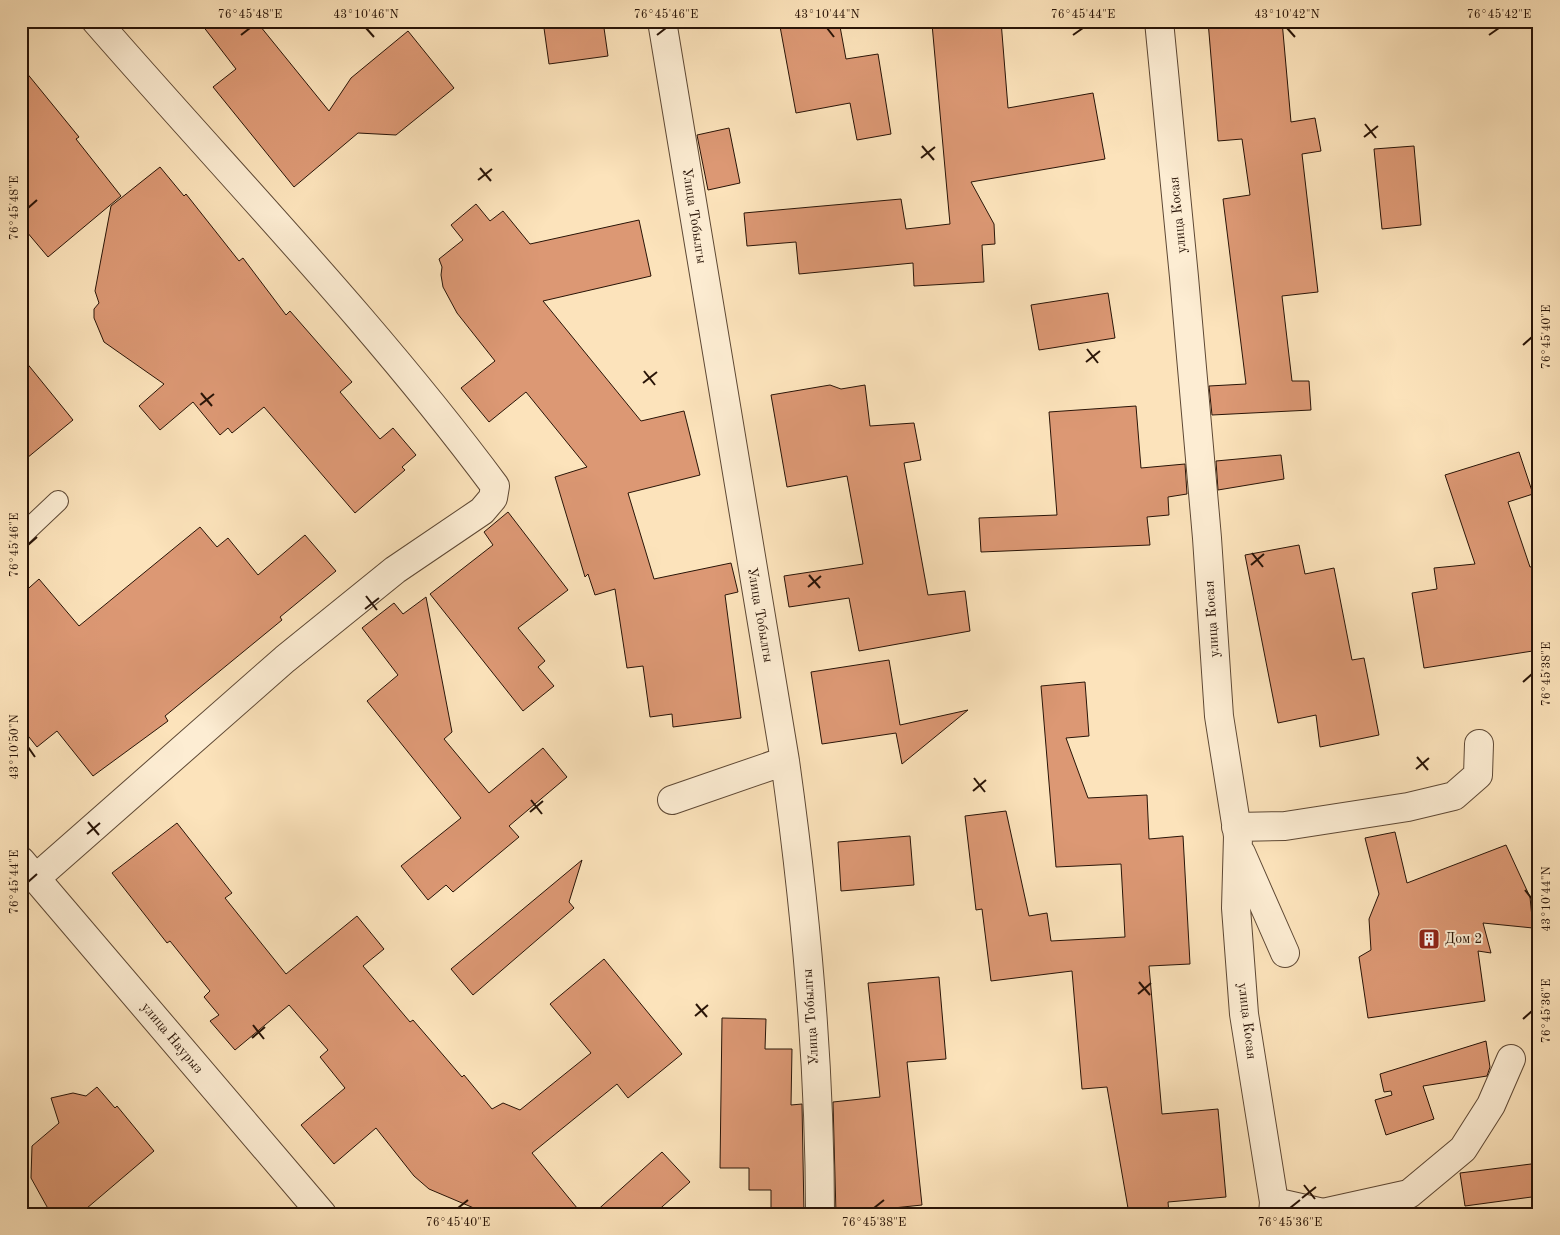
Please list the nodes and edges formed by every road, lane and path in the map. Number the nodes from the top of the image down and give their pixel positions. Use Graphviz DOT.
graph roads {
  1 [pos="96,21"];
  2 [pos="662,21"];
  3 [pos="1159,21"];
  4 [pos="58,501"];
  5 [pos="21,536"];
  6 [pos="1479,744"];
  7 [pos="785,761"];
  8 [pos="672,800"];
  9 [pos="1237,836"];
  10 [pos="28,870"];
  11 [pos="1285,953"];
  12 [pos="1511,1060"];
  13 [pos="1274,1208"];
  14 [pos="322,1214"];
  15 [pos="820,1214"];
  1 -- 10 [label="street"];
  2 -- 7 [label="street, Улица Тобылгы"];
  3 -- 9 [label="street, улица Косая"];
  4 -- 5 [label="lane"];
  6 -- 9 [label="street"];
  7 -- 8 [label="street"];
  7 -- 15 [label="street, Улица Тобылгы"];
  9 -- 11 [label="street"];
  9 -- 13 [label="street, улица Косая"];
  10 -- 14 [label="street, улица Наурыз"];
  12 -- 13 [label="street"];
}
